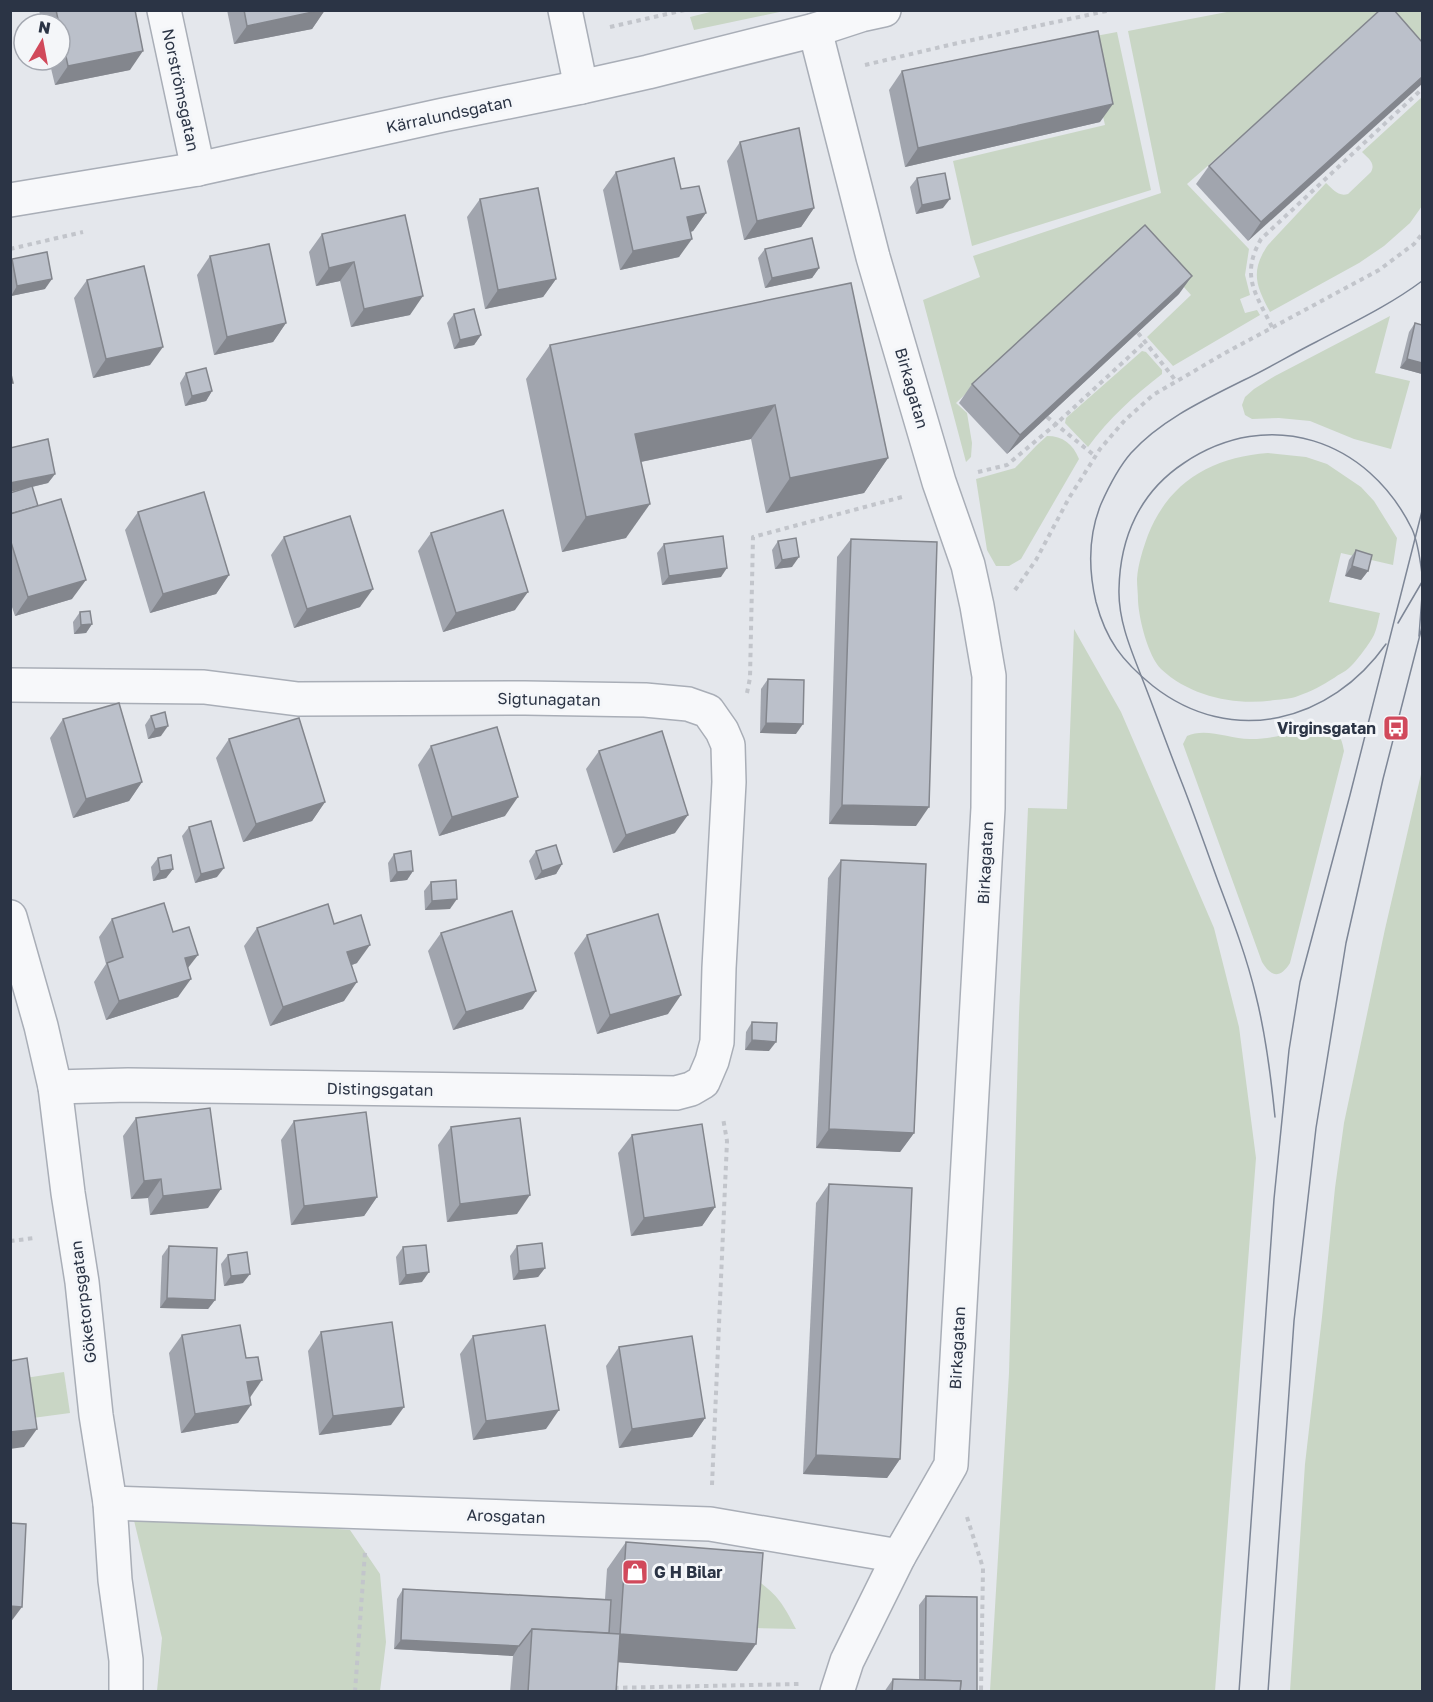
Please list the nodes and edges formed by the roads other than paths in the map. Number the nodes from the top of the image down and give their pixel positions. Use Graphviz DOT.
graph roads {
  1 [pos="164,10"];
  2 [pos="884,10"];
  3 [pos="568,23"];
  4 [pos="814,30"];
  5 [pos="581,87"];
  6 [pos="198,169"];
  7 [pos="10,200"];
  8 [pos="10,685"];
  9 [pos="10,917"];
  10 [pos="703,1082"];
  11 [pos="55,1087"];
  12 [pos="110,1503"];
  13 [pos="899,1556"];
  14 [pos="838,1688"];
  15 [pos="126,1692"];
  1 -- 6 [label="street, Norströmsgatan"];
  2 -- 4 [label="street, Kärralundsgatan"];
  3 -- 5 [label="street"];
  4 -- 5 [label="street, Kärralundsgatan"];
  4 -- 13 [label="street, Birkagatan"];
  5 -- 6 [label="street, Kärralundsgatan"];
  6 -- 7 [label="street, Kärralundsgatan"];
  8 -- 10 [label="street, Sigtunagatan"];
  9 -- 11 [label="street, Göketorpsgatan"];
  10 -- 11 [label="street, Distingsgatan"];
  11 -- 12 [label="street, Göketorpsgatan"];
  12 -- 13 [label="street, Arosgatan"];
  12 -- 15 [label="street, Göketorpsgatan"];
  13 -- 14 [label="street, Birkagatan"];
}
